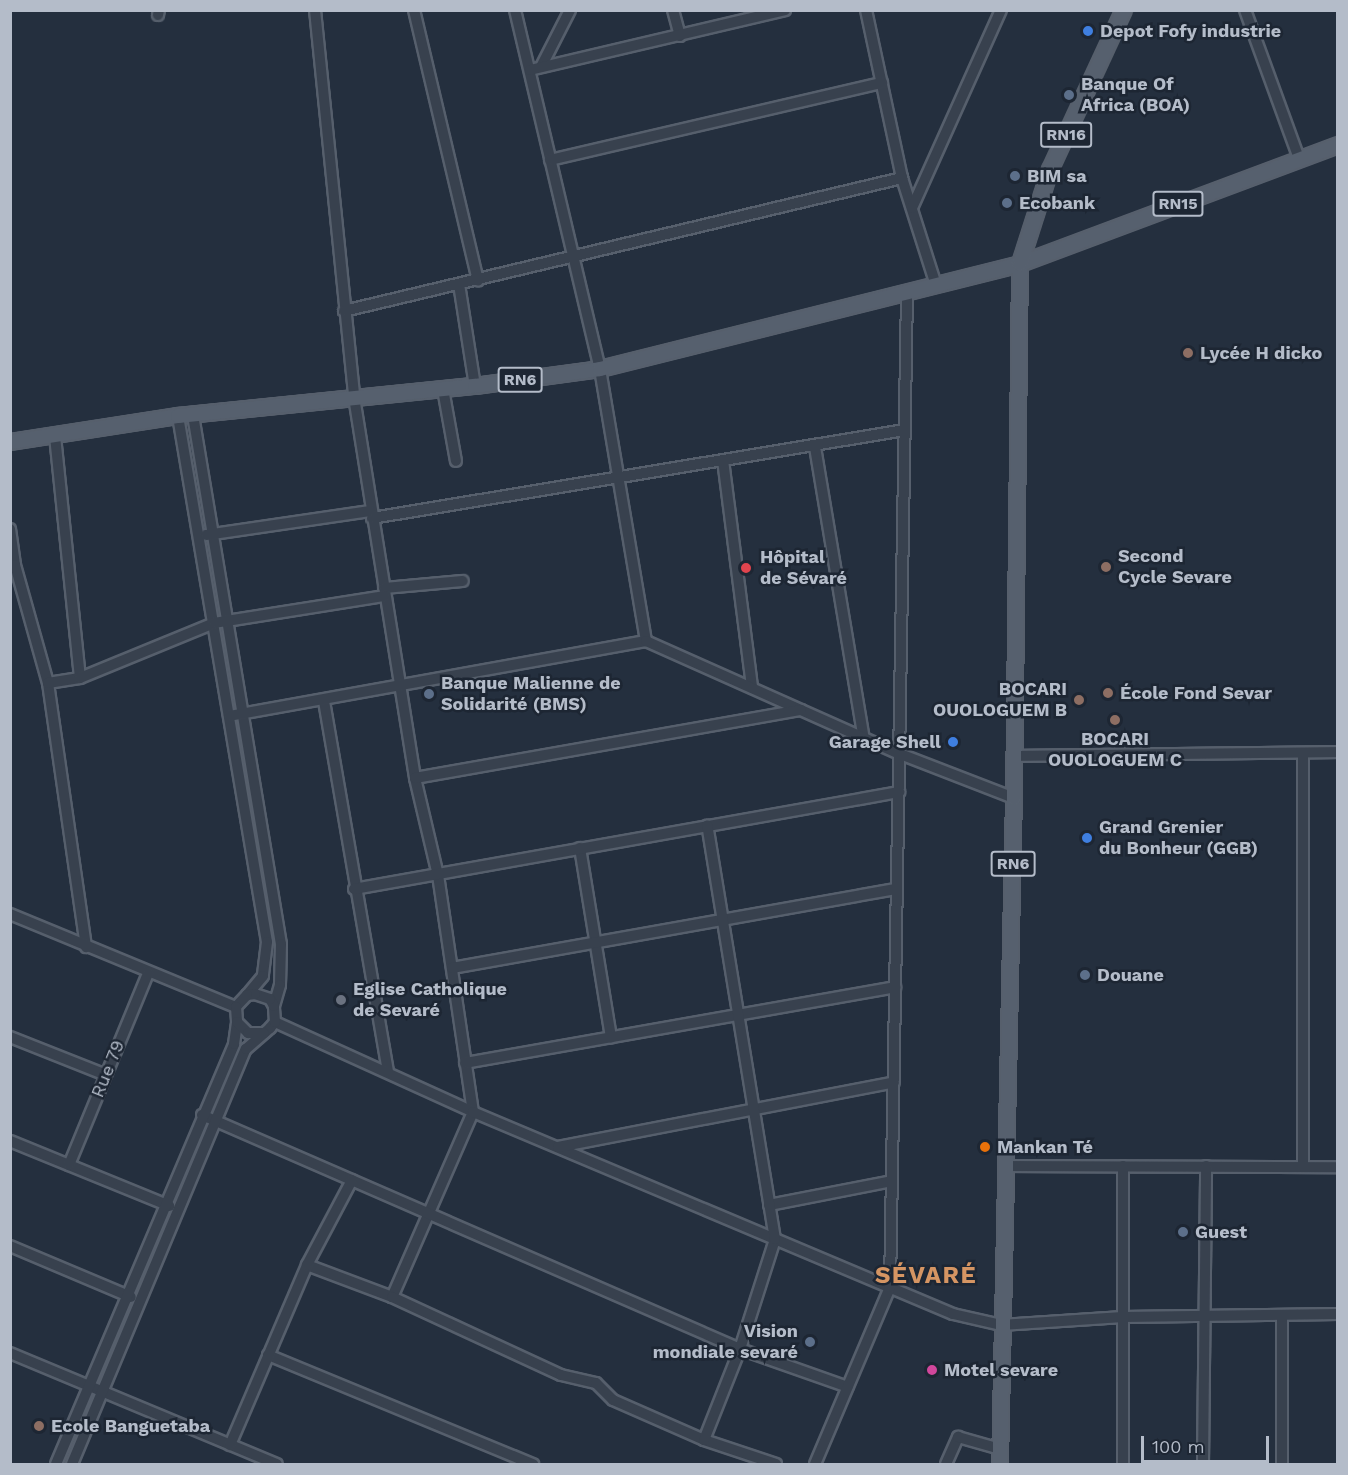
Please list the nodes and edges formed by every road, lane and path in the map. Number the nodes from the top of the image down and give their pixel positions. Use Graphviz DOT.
graph roads {
  1 [pos="315,10"];
  2 [pos="414,10"];
  3 [pos="515,10"];
  4 [pos="570,10"];
  5 [pos="673,10"];
  6 [pos="866,10"];
  7 [pos="1001,10"];
  8 [pos="1124,10"];
  9 [pos="1245,10"];
  10 [pos="780,11"];
  11 [pos="680,36"];
  12 [pos="536,68"];
  13 [pos="882,83"];
  14 [pos="1338,145"];
  15 [pos="1299,158"];
  16 [pos="550,160"];
  17 [pos="902,178"];
  18 [pos="912,208"];
  19 [pos="576,257"];
  20 [pos="1020,264"];
  21 [pos="478,281"];
  22 [pos="459,284"];
  23 [pos="936,285"];
  24 [pos="907,292"];
  25 [pos="344,312"];
  26 [pos="600,369"];
  27 [pos="475,386"];
  28 [pos="443,389"];
  29 [pos="354,397"];
  30 [pos="193,415"];
  31 [pos="178,416"];
  32 [pos="905,430"];
  33 [pos="55,436"];
  34 [pos="10,442"];
  35 [pos="815,447"];
  36 [pos="723,460"];
  37 [pos="456,461"];
  38 [pos="618,477"];
  39 [pos="371,515"];
  40 [pos="10,529"];
  41 [pos="206,535"];
  42 [pos="463,581"];
  43 [pos="385,592"];
  44 [pos="226,621"];
  45 [pos="214,623"];
  46 [pos="646,641"];
  47 [pos="80,678"];
  48 [pos="48,683"];
  49 [pos="752,687"];
  50 [pos="402,688"];
  51 [pos="324,701"];
  52 [pos="801,710"];
  53 [pos="242,715"];
  54 [pos="229,717"];
  55 [pos="863,735"];
  56 [pos="1303,753"];
  57 [pos="1338,753"];
  58 [pos="900,754"];
  59 [pos="1013,756"];
  60 [pos="415,778"];
  61 [pos="899,792"];
  62 [pos="1014,798"];
  63 [pos="707,826"];
  64 [pos="580,848"];
  65 [pos="438,874"];
  66 [pos="354,889"];
  67 [pos="897,889"];
  68 [pos="10,914"];
  69 [pos="722,919"];
  70 [pos="595,941"];
  71 [pos="86,947"];
  72 [pos="453,968"];
  73 [pos="148,973"];
  74 [pos="895,987"];
  75 [pos="247,996"];
  76 [pos="274,1006"];
  77 [pos="236,1007"];
  78 [pos="738,1015"];
  79 [pos="237,1022"];
  80 [pos="275,1022"];
  81 [pos="264,1033"];
  82 [pos="611,1037"];
  83 [pos="10,1038"];
  84 [pos="465,1063"];
  85 [pos="388,1072"];
  86 [pos="106,1075"];
  87 [pos="894,1082"];
  88 [pos="753,1110"];
  89 [pos="473,1112"];
  90 [pos="202,1115"];
  91 [pos="214,1120"];
  92 [pos="10,1141"];
  93 [pos="557,1148"];
  94 [pos="69,1166"];
  95 [pos="1004,1166"];
  96 [pos="1123,1166"];
  97 [pos="1206,1166"];
  98 [pos="1303,1166"];
  99 [pos="1338,1167"];
  100 [pos="351,1180"];
  101 [pos="892,1181"];
  102 [pos="164,1204"];
  103 [pos="769,1205"];
  104 [pos="177,1209"];
  105 [pos="428,1214"];
  106 [pos="775,1239"];
  107 [pos="10,1246"];
  108 [pos="307,1265"];
  109 [pos="890,1287"];
  110 [pos="126,1294"];
  111 [pos="392,1297"];
  112 [pos="140,1301"];
  113 [pos="1338,1314"];
  114 [pos="1282,1315"];
  115 [pos="1203,1316"];
  116 [pos="1123,1317"];
  117 [pos="1001,1325"];
  118 [pos="740,1349"];
  119 [pos="10,1353"];
  120 [pos="268,1355"];
  121 [pos="89,1386"];
  122 [pos="848,1387"];
  123 [pos="102,1391"];
  124 [pos="704,1440"];
  125 [pos="230,1445"];
  126 [pos="1000,1449"];
  127 [pos="518,1462"];
  128 [pos="57,1464"];
  129 [pos="72,1464"];
  130 [pos="277,1464"];
  131 [pos="533,1464"];
  132 [pos="776,1464"];
  133 [pos="815,1464"];
  134 [pos="946,1464"];
  135 [pos="1000,1464"];
  136 [pos="1123,1464"];
  137 [pos="1203,1464"];
  138 [pos="1282,1464"];
  1 -- 25 [label="street"];
  2 -- 21 [label="street"];
  3 -- 12 [label="street"];
  4 -- 12 [label="street"];
  5 -- 11 [label="street"];
  6 -- 13 [label="street"];
  7 -- 18 [label="street"];
  8 -- 20 [label="main road, RN16"];
  9 -- 15 [label="street"];
  10 -- 11 [label="street"];
  11 -- 12 [label="street"];
  12 -- 16 [label="street"];
  13 -- 16 [label="street"];
  13 -- 17 [label="street"];
  14 -- 15 [label="main road, RN15"];
  15 -- 20 [label="main road, RN15"];
  16 -- 19 [label="street"];
  17 -- 18 [label="street"];
  17 -- 19 [label="street"];
  18 -- 23 [label="street"];
  19 -- 21 [label="street"];
  19 -- 26 [label="street"];
  20 -- 23 [label="main road, RN6"];
  20 -- 59 [label="main road, RN6"];
  21 -- 22 [label="street"];
  22 -- 25 [label="street"];
  22 -- 27 [label="street"];
  23 -- 24 [label="main road, RN6"];
  24 -- 26 [label="main road, RN6"];
  24 -- 32 [label="street"];
  25 -- 29 [label="street"];
  26 -- 27 [label="main road, RN6"];
  26 -- 38 [label="street"];
  27 -- 28 [label="main road, RN6"];
  28 -- 29 [label="main road, RN6"];
  28 -- 37 [label="street"];
  29 -- 30 [label="main road, RN6"];
  29 -- 39 [label="street"];
  30 -- 31 [label="main road, RN6"];
  30 -- 41 [label="street"];
  31 -- 33 [label="main road, RN6"];
  31 -- 41 [label="street"];
  32 -- 35 [label="street"];
  32 -- 58 [label="street"];
  33 -- 34 [label="main road, RN6"];
  33 -- 47 [label="street"];
  35 -- 36 [label="street"];
  35 -- 55 [label="street"];
  36 -- 38 [label="street"];
  36 -- 49 [label="street"];
  38 -- 39 [label="street"];
  38 -- 46 [label="street"];
  39 -- 41 [label="street"];
  39 -- 43 [label="street"];
  40 -- 48 [label="street"];
  41 -- 44 [label="street"];
  41 -- 45 [label="street"];
  42 -- 43 [label="street"];
  43 -- 44 [label="street"];
  43 -- 50 [label="street"];
  44 -- 45 [label="street"];
  44 -- 53 [label="street"];
  45 -- 47 [label="street"];
  45 -- 54 [label="street"];
  46 -- 49 [label="street"];
  46 -- 50 [label="street"];
  47 -- 48 [label="street"];
  48 -- 71 [label="street"];
  49 -- 52 [label="street"];
  50 -- 51 [label="street"];
  50 -- 60 [label="street"];
  51 -- 53 [label="street"];
  51 -- 66 [label="street"];
  52 -- 55 [label="street"];
  52 -- 60 [label="street"];
  53 -- 54 [label="street"];
  53 -- 76 [label="street"];
  54 -- 75 [label="street"];
  55 -- 58 [label="street"];
  56 -- 57 [label="street"];
  56 -- 59 [label="street"];
  56 -- 98 [label="street"];
  58 -- 61 [label="street"];
  58 -- 62 [label="street"];
  59 -- 62 [label="main road, RN6"];
  60 -- 65 [label="street"];
  61 -- 63 [label="street"];
  61 -- 67 [label="street"];
  62 -- 95 [label="main road, RN6"];
  63 -- 64 [label="street"];
  63 -- 69 [label="street"];
  64 -- 65 [label="street"];
  64 -- 70 [label="street"];
  65 -- 66 [label="street"];
  65 -- 72 [label="street"];
  66 -- 85 [label="street"];
  67 -- 69 [label="street"];
  67 -- 74 [label="street"];
  68 -- 71 [label="street"];
  69 -- 70 [label="street"];
  69 -- 78 [label="street"];
  70 -- 72 [label="street"];
  70 -- 82 [label="street"];
  71 -- 73 [label="street"];
  72 -- 84 [label="street"];
  73 -- 77 [label="street"];
  73 -- 86 [label="street, Rue 79"];
  74 -- 78 [label="street"];
  74 -- 87 [label="street"];
  75 -- 76 [label="street"];
  75 -- 77 [label="street"];
  76 -- 80 [label="street"];
  77 -- 79 [label="street"];
  78 -- 82 [label="street"];
  78 -- 88 [label="street"];
  79 -- 81 [label="street"];
  79 -- 90 [label="street"];
  80 -- 81 [label="street"];
  80 -- 85 [label="street"];
  81 -- 91 [label="street"];
  82 -- 84 [label="street"];
  83 -- 86 [label="street"];
  84 -- 89 [label="street"];
  85 -- 89 [label="street"];
  86 -- 94 [label="street, Rue 79"];
  87 -- 88 [label="street"];
  87 -- 101 [label="street"];
  88 -- 93 [label="street"];
  88 -- 103 [label="street"];
  89 -- 93 [label="street"];
  89 -- 105 [label="street"];
  90 -- 91 [label="street"];
  90 -- 102 [label="street"];
  91 -- 100 [label="street"];
  91 -- 104 [label="street"];
  92 -- 94 [label="street"];
  93 -- 106 [label="street"];
  94 -- 102 [label="street"];
  95 -- 96 [label="street"];
  95 -- 117 [label="main road, RN6"];
  96 -- 97 [label="street"];
  96 -- 116 [label="street"];
  97 -- 98 [label="street"];
  97 -- 115 [label="street"];
  98 -- 99 [label="street"];
  100 -- 105 [label="street"];
  100 -- 108 [label="street"];
  101 -- 103 [label="street"];
  101 -- 109 [label="street"];
  102 -- 104 [label="street"];
  102 -- 110 [label="street"];
  103 -- 106 [label="street"];
  104 -- 112 [label="street"];
  105 -- 111 [label="street"];
  105 -- 118 [label="street"];
  106 -- 109 [label="street"];
  106 -- 118 [label="street"];
  107 -- 110 [label="street"];
  108 -- 111 [label="street"];
  108 -- 120 [label="street"];
  109 -- 117 [label="street"];
  109 -- 122 [label="street"];
  110 -- 112 [label="street"];
  110 -- 121 [label="street"];
  111 -- 124 [label="street"];
  112 -- 123 [label="street"];
  113 -- 114 [label="street"];
  114 -- 115 [label="street"];
  114 -- 138 [label="street"];
  115 -- 116 [label="street"];
  115 -- 137 [label="street"];
  116 -- 117 [label="street"];
  116 -- 136 [label="street"];
  117 -- 126 [label="main road, RN6"];
  118 -- 122 [label="street"];
  118 -- 124 [label="street"];
  119 -- 121 [label="street"];
  120 -- 125 [label="street"];
  120 -- 127 [label="street"];
  121 -- 123 [label="street"];
  121 -- 128 [label="street"];
  122 -- 133 [label="street"];
  123 -- 125 [label="street"];
  123 -- 129 [label="street"];
  124 -- 132 [label="street"];
  125 -- 130 [label="street"];
  126 -- 134 [label="street"];
  126 -- 135 [label="main road, RN6"];
  127 -- 131 [label="street"];
}
